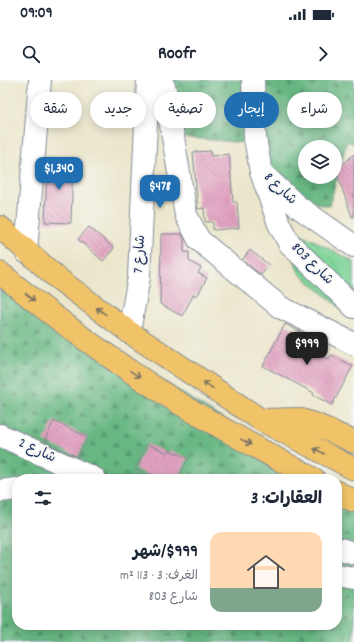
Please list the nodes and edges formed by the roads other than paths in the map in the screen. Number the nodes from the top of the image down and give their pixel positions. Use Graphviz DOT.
graph roads {
  1 [pos="40,80"];
  2 [pos="148,80"];
  3 [pos="161,80"];
  4 [pos="253,80"];
  5 [pos="261,172"];
  6 [pos="0,227"];
  7 [pos="354,246"];
  8 [pos="26,252"];
  9 [pos="0,273"];
  10 [pos="354,307"];
  11 [pos="129,332"];
  12 [pos="354,344"];
  13 [pos="261,420"];
  14 [pos="0,434"];
  15 [pos="354,442"];
  16 [pos="0,445"];
  17 [pos="35,450"];
  18 [pos="354,469"];
  19 [pos="85,474"];
  20 [pos="305,474"];
  21 [pos="12,490"];
  22 [pos="0,491"];
  23 [pos="342,495"];
  24 [pos="354,501"];
  25 [pos="342,549"];
  26 [pos="354,553"];
  27 [pos="342,576"];
  28 [pos="354,578"];
  1 -- 8 [label="street"];
  2 -- 11 [label="street, شارع 7"];
  3 -- 12 [label="street"];
  4 -- 5 [label="street, شارع 8"];
  5 -- 7 [label="street, شارع 8"];
  5 -- 10 [label="street, شارع 803"];
  6 -- 8 [label="highway"];
  11 -- 8 [label="highway, one-way"];
  9 -- 20 [label="highway, one-way"];
  13 -- 11 [label="highway, one-way"];
  13 -- 15 [label="highway"];
  18 -- 13 [label="highway, one-way"];
  14 -- 17 [label="street, شارع 2"];
  16 -- 17 [label="street"];
  17 -- 19 [label="street, شارع 2"];
  21 -- 22 [label="street"];
  23 -- 24 [label="highway"];
  25 -- 26 [label="street"];
  27 -- 28 [label="street"];
}
